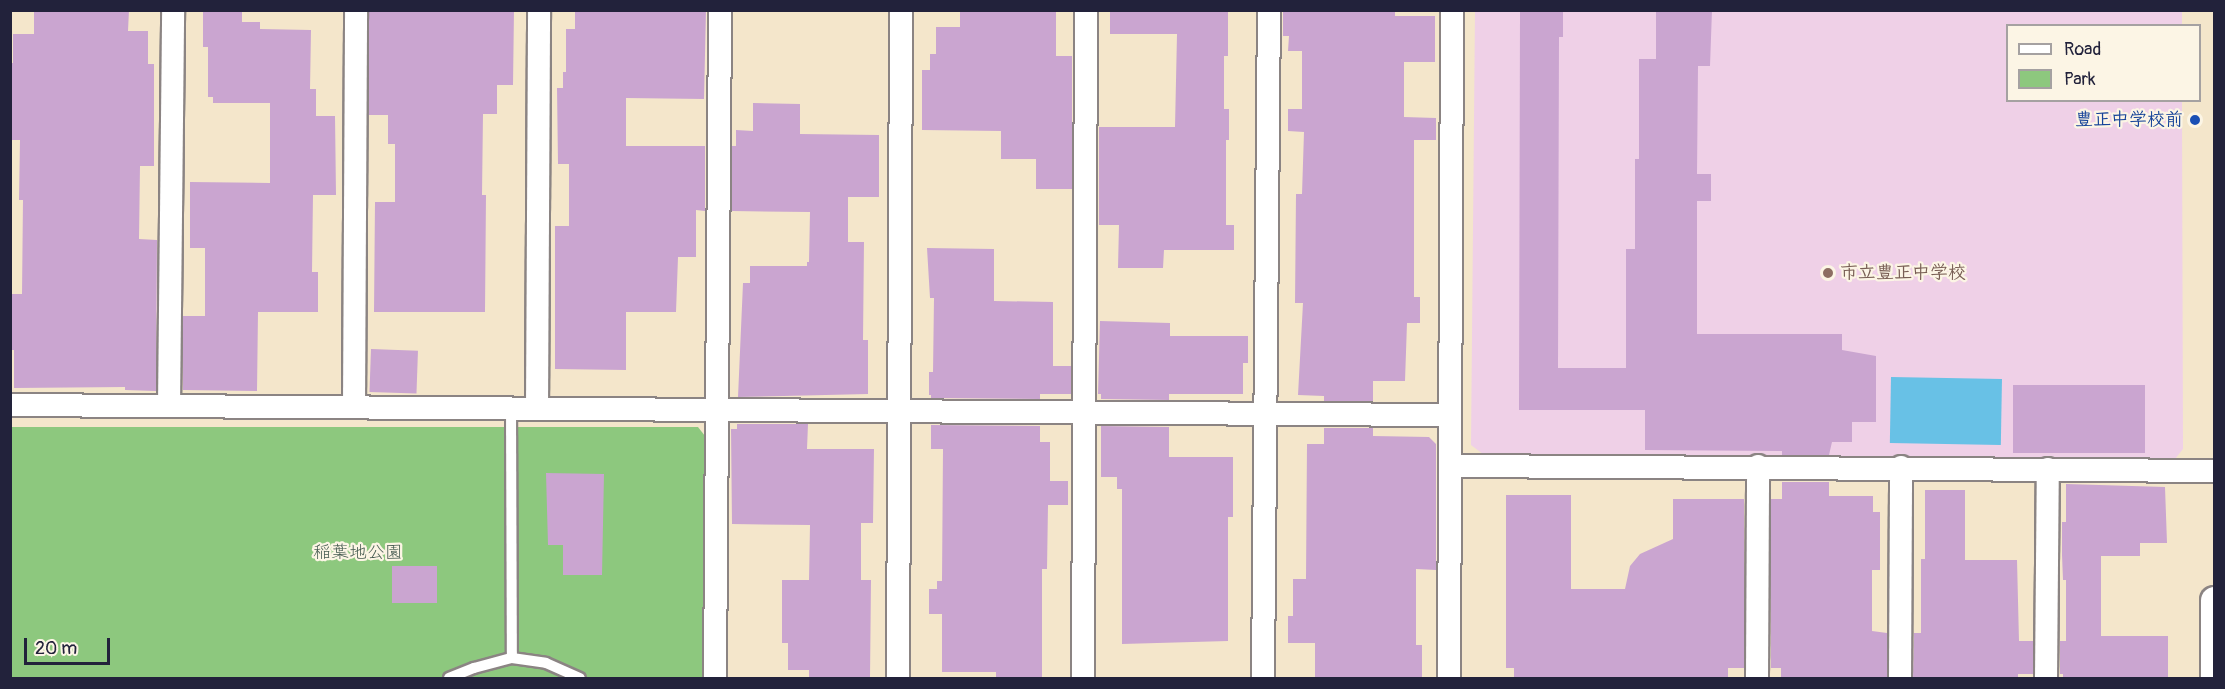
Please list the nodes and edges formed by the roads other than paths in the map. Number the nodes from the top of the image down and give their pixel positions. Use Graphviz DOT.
graph roads {
  1 [pos="173,10"];
  2 [pos="356,10"];
  3 [pos="539,10"];
  4 [pos="720,10"];
  5 [pos="901,10"];
  6 [pos="1086,10"];
  7 [pos="1269,10"];
  8 [pos="1452,10"];
  9 [pos="10,405"];
  10 [pos="169,406"];
  11 [pos="354,407"];
  12 [pos="511,408"];
  13 [pos="537,408"];
  14 [pos="717,410"];
  15 [pos="899,411"];
  16 [pos="1085,412"];
  17 [pos="1266,413"];
  18 [pos="1450,414"];
  19 [pos="1450,466"];
  20 [pos="1758,466"];
  21 [pos="1901,468"];
  22 [pos="2048,469"];
  23 [pos="2214,471"];
  24 [pos="2214,600"];
  25 [pos="512,658"];
  26 [pos="449,678"];
  27 [pos="580,678"];
  28 [pos="715,678"];
  29 [pos="898,678"];
  30 [pos="1083,678"];
  31 [pos="1263,678"];
  32 [pos="1449,678"];
  33 [pos="1757,678"];
  34 [pos="1900,678"];
  35 [pos="2046,678"];
  36 [pos="2214,678"];
  1 -- 10 [label="street"];
  2 -- 11 [label="street"];
  3 -- 13 [label="street"];
  4 -- 14 [label="street"];
  5 -- 15 [label="street"];
  6 -- 16 [label="street"];
  7 -- 17 [label="street"];
  8 -- 18 [label="street"];
  9 -- 10 [label="street"];
  10 -- 11 [label="street"];
  11 -- 12 [label="street"];
  12 -- 13 [label="street"];
  12 -- 25 [label="lane"];
  13 -- 14 [label="street"];
  14 -- 15 [label="street"];
  14 -- 28 [label="street"];
  15 -- 16 [label="street"];
  15 -- 29 [label="street"];
  16 -- 17 [label="street"];
  16 -- 30 [label="street"];
  17 -- 18 [label="street"];
  17 -- 31 [label="street"];
  18 -- 19 [label="street"];
  19 -- 20 [label="street"];
  19 -- 32 [label="street"];
  20 -- 21 [label="street"];
  20 -- 33 [label="street"];
  21 -- 22 [label="street"];
  21 -- 34 [label="street"];
  22 -- 23 [label="street"];
  22 -- 35 [label="street"];
  24 -- 36 [label="street"];
  25 -- 26 [label="lane"];
  25 -- 27 [label="lane"];
}
